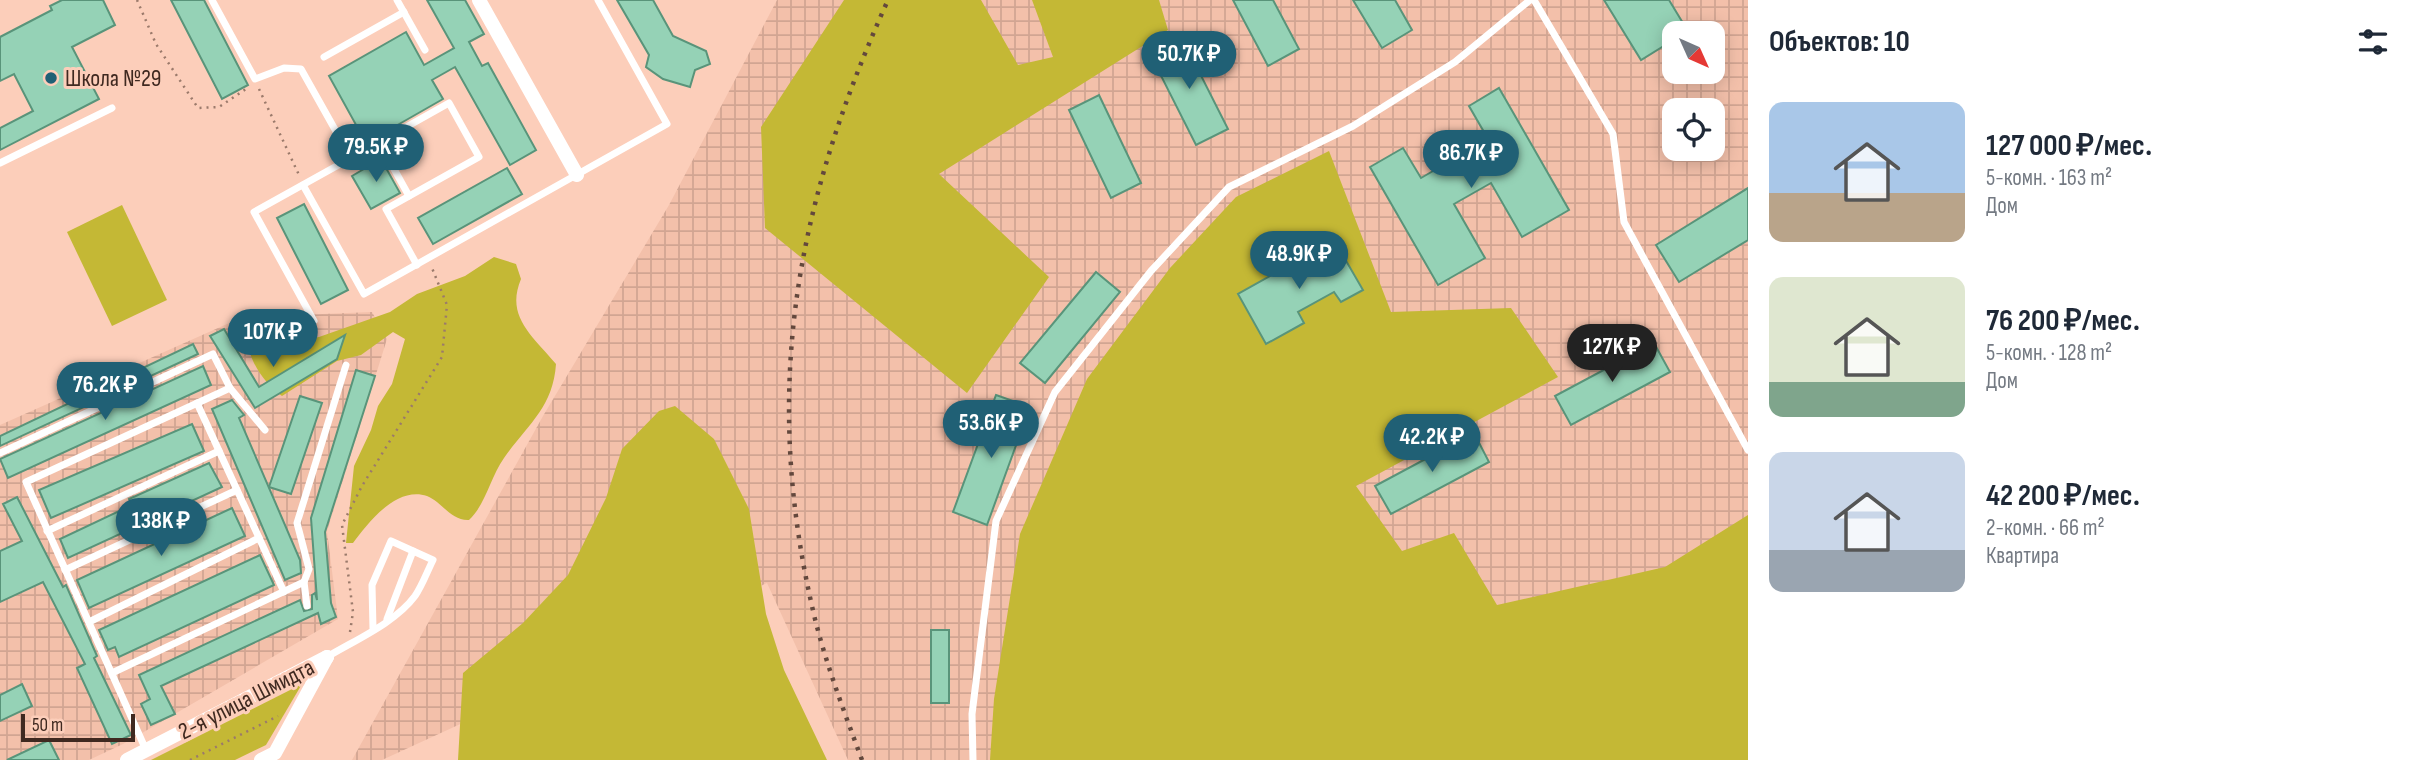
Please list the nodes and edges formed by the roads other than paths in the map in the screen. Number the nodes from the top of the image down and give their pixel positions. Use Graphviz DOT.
graph roads {
  1 [pos="212,0"];
  2 [pos="397,0"];
  3 [pos="479,0"];
  4 [pos="598,0"];
  5 [pos="1532,0"];
  6 [pos="404,12"];
  7 [pos="425,50"];
  8 [pos="324,57"];
  9 [pos="112,108"];
  10 [pos="379,142"];
  11 [pos="351,158"];
  12 [pos="0,163"];
  13 [pos="577,175"];
  14 [pos="303,185"];
  15 [pos="409,196"];
  16 [pos="417,265"];
  17 [pos="314,321"];
  18 [pos="346,365"];
  19 [pos="230,388"];
  20 [pos="197,403"];
  21 [pos="265,430"];
  22 [pos="1748,450"];
  23 [pos="219,451"];
  24 [pos="0,453"];
  25 [pos="237,490"];
  26 [pos="47,531"];
  27 [pos="259,538"];
  28 [pos="413,551"];
  29 [pos="65,570"];
  30 [pos="304,582"];
  31 [pos="284,592"];
  32 [pos="307,606"];
  33 [pos="89,622"];
  34 [pos="386,622"];
  35 [pos="373,629"];
  36 [pos="327,657"];
  37 [pos="112,673"];
  38 [pos="146,750"];
  39 [pos="279,756"];
  40 [pos="127,760"];
  41 [pos="261,760"];
  42 [pos="973,760"];
  1 -- 11 [label="lane"];
  2 -- 6 [label="lane"];
  3 -- 13 [label="street"];
  4 -- 13 [label="lane"];
  5 -- 22 [label="lane"];
  5 -- 42 [label="lane"];
  6 -- 7 [label="lane"];
  6 -- 8 [label="lane"];
  9 -- 12 [label="lane"];
  10 -- 11 [label="lane"];
  10 -- 15 [label="lane"];
  10 -- 15 [label="lane"];
  11 -- 14 [label="lane"];
  13 -- 16 [label="lane"];
  14 -- 16 [label="lane"];
  14 -- 17 [label="lane"];
  15 -- 16 [label="lane"];
  18 -- 30 [label="lane"];
  19 -- 20 [label="lane"];
  19 -- 21 [label="lane"];
  19 -- 24 [label="lane"];
  20 -- 23 [label="lane"];
  20 -- 26 [label="lane"];
  23 -- 25 [label="lane"];
  23 -- 26 [label="lane"];
  25 -- 27 [label="lane"];
  25 -- 29 [label="lane"];
  26 -- 29 [label="lane"];
  27 -- 31 [label="lane"];
  27 -- 33 [label="lane"];
  28 -- 34 [label="lane"];
  28 -- 34 [label="lane, 2-я улица Шмидта"];
  28 -- 35 [label="lane"];
  29 -- 33 [label="lane"];
  30 -- 31 [label="lane"];
  30 -- 32 [label="lane"];
  31 -- 37 [label="lane"];
  33 -- 37 [label="lane"];
  34 -- 35 [label="lane, 2-я улица Шмидта"];
  35 -- 36 [label="lane, 2-я улица Шмидта"];
  36 -- 38 [label="street, 2-я улица Шмидта"];
  36 -- 39 [label="street, 2-я улица Шмидта"];
  37 -- 38 [label="lane"];
  38 -- 40 [label="street, 2-я улица Шмидта"];
  39 -- 41 [label="street, 2-я улица Шмидта"];
}
